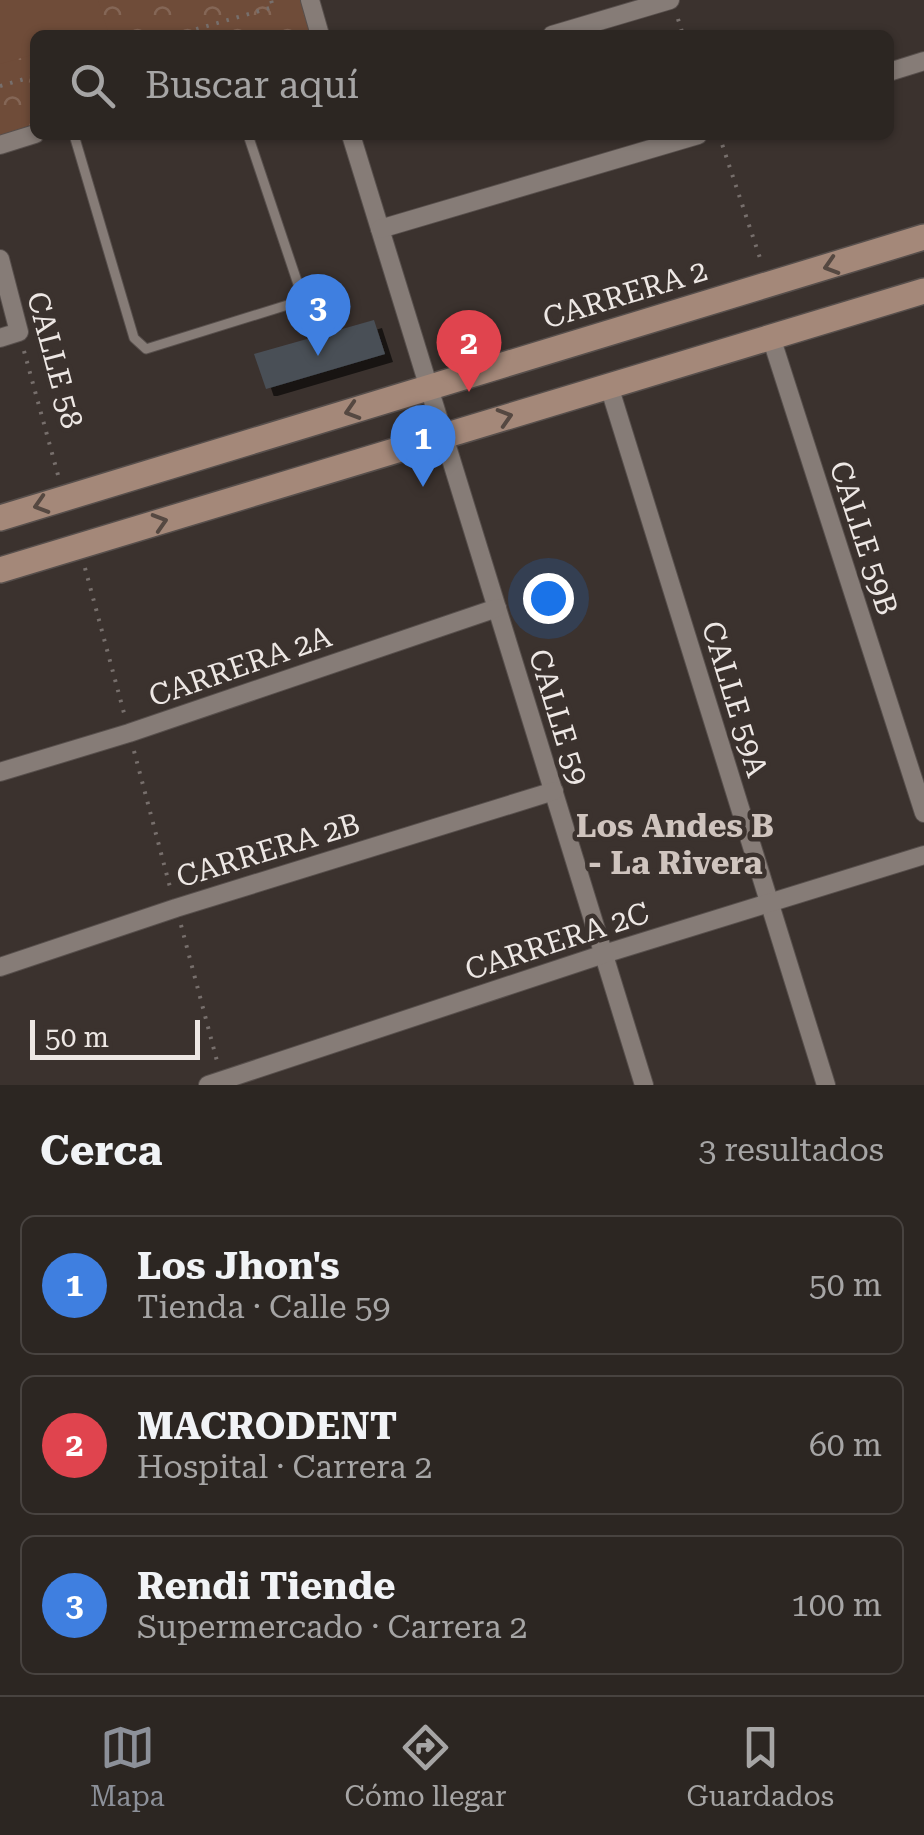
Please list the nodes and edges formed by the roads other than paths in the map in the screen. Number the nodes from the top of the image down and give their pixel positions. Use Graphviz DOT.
graph roads {
  1 [pos="310,0"];
  2 [pos="670,0"];
  3 [pos="319,30"];
  4 [pos="569,30"];
  5 [pos="924,60"];
  6 [pos="894,70"];
  7 [pos="30,136"];
  8 [pos="75,140"];
  9 [pos="250,140"];
  10 [pos="353,140"];
  11 [pos="681,140"];
  12 [pos="0,145"];
  13 [pos="380,229"];
  14 [pos="924,238"];
  15 [pos="0,259"];
  16 [pos="924,290"];
  17 [pos="771,337"];
  18 [pos="0,338"];
  19 [pos="609,386"];
  20 [pos="430,388"];
  21 [pos="444,436"];
  22 [pos="0,518"];
  23 [pos="0,570"];
  24 [pos="497,608"];
  25 [pos="0,772"];
  26 [pos="554,791"];
  27 [pos="924,813"];
  28 [pos="924,855"];
  29 [pos="770,904"];
  30 [pos="604,954"];
  31 [pos="0,967"];
  32 [pos="208,1085"];
  33 [pos="644,1085"];
  34 [pos="826,1085"];
  1 -- 3 [label="street"];
  2 -- 4 [label="street"];
  5 -- 6 [label="street"];
  7 -- 12 [label="street"];
  8 -- 9 [label="lane"];
  10 -- 13 [label="street, CALLE 59"];
  11 -- 13 [label="street"];
  13 -- 20 [label="street, CALLE 59"];
  14 -- 20 [label="street, CARRERA 2, one-way"];
  15 -- 18 [label="street, CALLE 58"];
  16 -- 17 [label="street"];
  17 -- 19 [label="street"];
  17 -- 27 [label="street, CALLE 59B"];
  21 -- 19 [label="street, one-way"];
  19 -- 29 [label="street, CALLE 59A"];
  20 -- 21 [label="street, CALLE 59"];
  20 -- 22 [label="street, CARRERA 2, one-way"];
  23 -- 21 [label="street, one-way"];
  21 -- 24 [label="street, CALLE 59"];
  24 -- 25 [label="street, CARRERA 2A"];
  24 -- 26 [label="street, CALLE 59"];
  26 -- 30 [label="street, CALLE 59"];
  26 -- 31 [label="street, CARRERA 2B"];
  28 -- 29 [label="street, CARRERA 2C"];
  29 -- 30 [label="street, CARRERA 2C"];
  29 -- 34 [label="street, CALLE 59A"];
  30 -- 32 [label="street, CARRERA 2C"];
  30 -- 33 [label="street, CALLE 59"];
}
